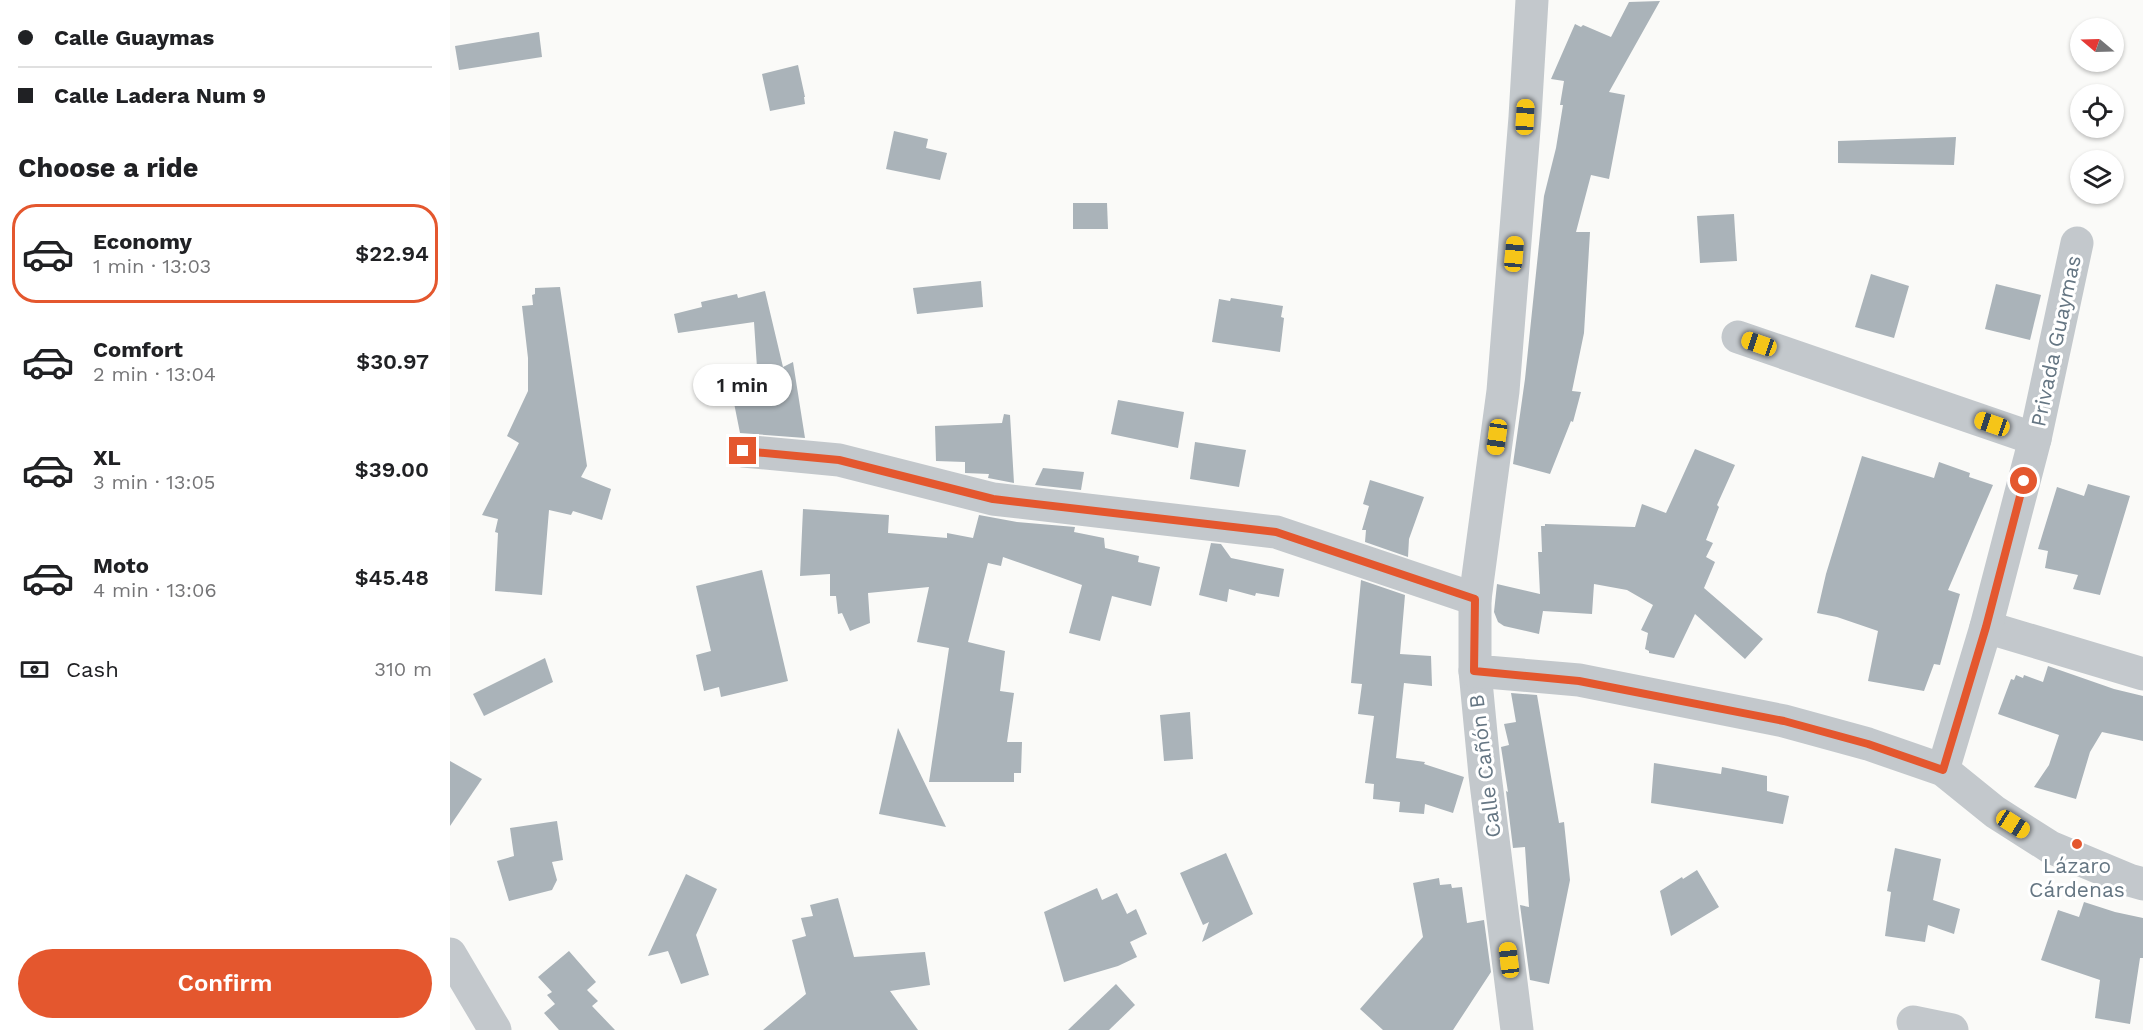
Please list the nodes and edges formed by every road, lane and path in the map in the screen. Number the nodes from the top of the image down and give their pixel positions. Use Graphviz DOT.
graph roads {
  1 [pos="1532,0"];
  2 [pos="2077,243"];
  3 [pos="1738,337"];
  4 [pos="2035,439"];
  5 [pos="743,451"];
  6 [pos="1475,599"];
  7 [pos="1986,627"];
  8 [pos="1474,671"];
  9 [pos="2143,674"];
  10 [pos="1943,770"];
  11 [pos="2143,884"];
  12 [pos="450,954"];
  13 [pos="1913,1022"];
  14 [pos="495,1030"];
  15 [pos="1517,1030"];
  16 [pos="1952,1030"];
  1 -- 6 [label="street, Calle Cañón B"];
  2 -- 4 [label="street, Privada Guaymas"];
  3 -- 4 [label="street"];
  4 -- 7 [label="street, Privada Guaymas"];
  5 -- 6 [label="street"];
  6 -- 8 [label="street, Calle Cañón B"];
  7 -- 9 [label="street"];
  7 -- 10 [label="street, Privada Guaymas"];
  8 -- 10 [label="street"];
  8 -- 15 [label="street, Calle Cañón B"];
  10 -- 11 [label="street"];
  12 -- 14 [label="street"];
  13 -- 16 [label="street"];
}
